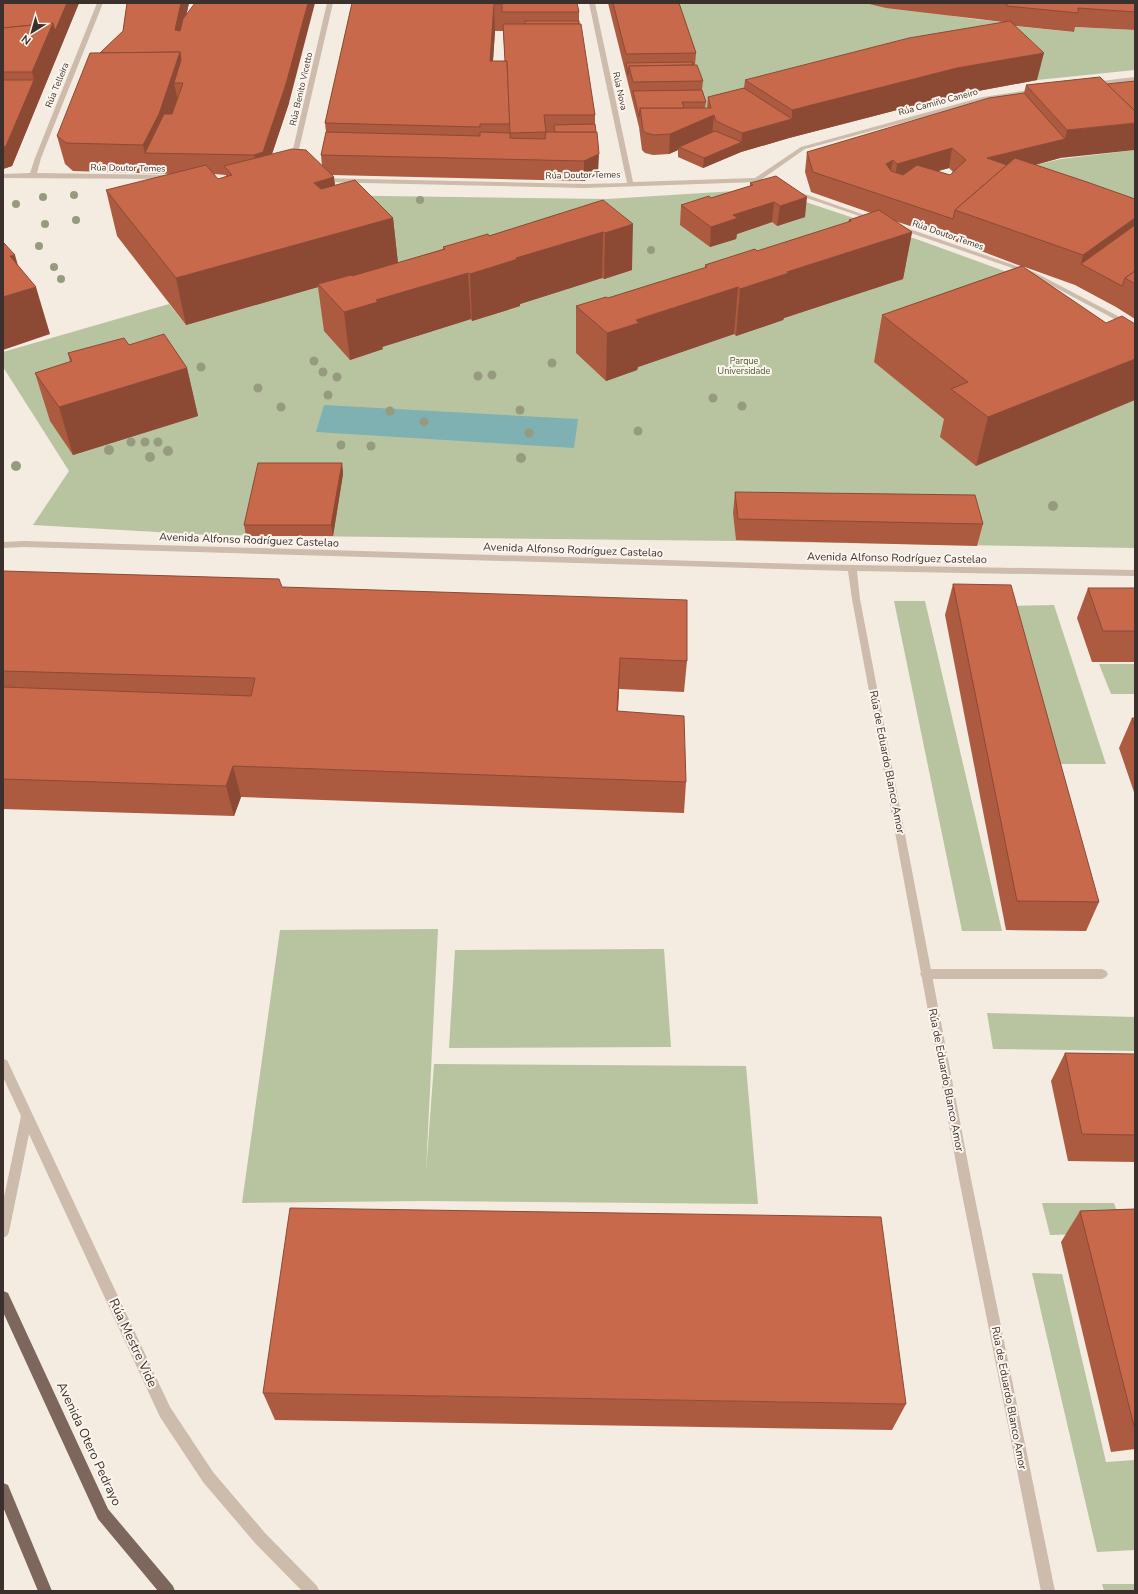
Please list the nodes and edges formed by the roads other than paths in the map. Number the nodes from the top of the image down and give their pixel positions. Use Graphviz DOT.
graph roads {
  1 [pos="100,3"];
  2 [pos="330,3"];
  3 [pos="592,3"];
  4 [pos="1135,79"];
  5 [pos="1087,84"];
  6 [pos="1042,90"];
  7 [pos="291,168"];
  8 [pos="33,175"];
  9 [pos="3,176"];
  10 [pos="178,178"];
  11 [pos="311,179"];
  12 [pos="757,180"];
  13 [pos="630,183"];
  14 [pos="780,187"];
  15 [pos="787,190"];
  16 [pos="884,222"];
  17 [pos="891,225"];
  18 [pos="1135,328"];
  19 [pos="6,544"];
  20 [pos="852,568"];
  21 [pos="1135,573"];
  22 [pos="926,974"];
  23 [pos="1102,974"];
  24 [pos="3,1064"];
  25 [pos="27,1117"];
  26 [pos="3,1232"];
  27 [pos="3,1297"];
  28 [pos="3,1490"];
  29 [pos="45,1591"];
  30 [pos="168,1591"];
  31 [pos="312,1591"];
  32 [pos="1048,1591"];
  1 -- 8 [label="street, Rúa Telleira"];
  2 -- 7 [label="street, Rúa Benito Vicetto"];
  3 -- 13 [label="street, Rúa Nova"];
  4 -- 5 [label="street"];
  6 -- 12 [label="street, Rúa Camiño Caneiro"];
  8 -- 9 [label="street, Rúa Doutor Temes"];
  8 -- 10 [label="street, Rúa Doutor Temes"];
  11 -- 13 [label="street, Rúa Doutor Temes"];
  12 -- 13 [label="street, Rúa Doutor Temes"];
  12 -- 14 [label="street, Rúa Doutor Temes"];
  15 -- 16 [label="street"];
  17 -- 18 [label="street, Rúa Doutor Temes"];
  19 -- 20 [label="street, Avenida Alfonso Rodríguez Castelao"];
  20 -- 21 [label="street, Avenida Alfonso Rodríguez Castelao"];
  20 -- 22 [label="street, Rúa de Eduardo Blanco Amor"];
  22 -- 23 [label="street"];
  22 -- 32 [label="street, Rúa de Eduardo Blanco Amor"];
  24 -- 25 [label="street, Rúa Mestre Vide"];
  25 -- 26 [label="street"];
  25 -- 31 [label="street, Rúa Mestre Vide"];
  27 -- 30 [label="main road, Avenida Otero Pedrayo"];
  28 -- 29 [label="main road"];
}
